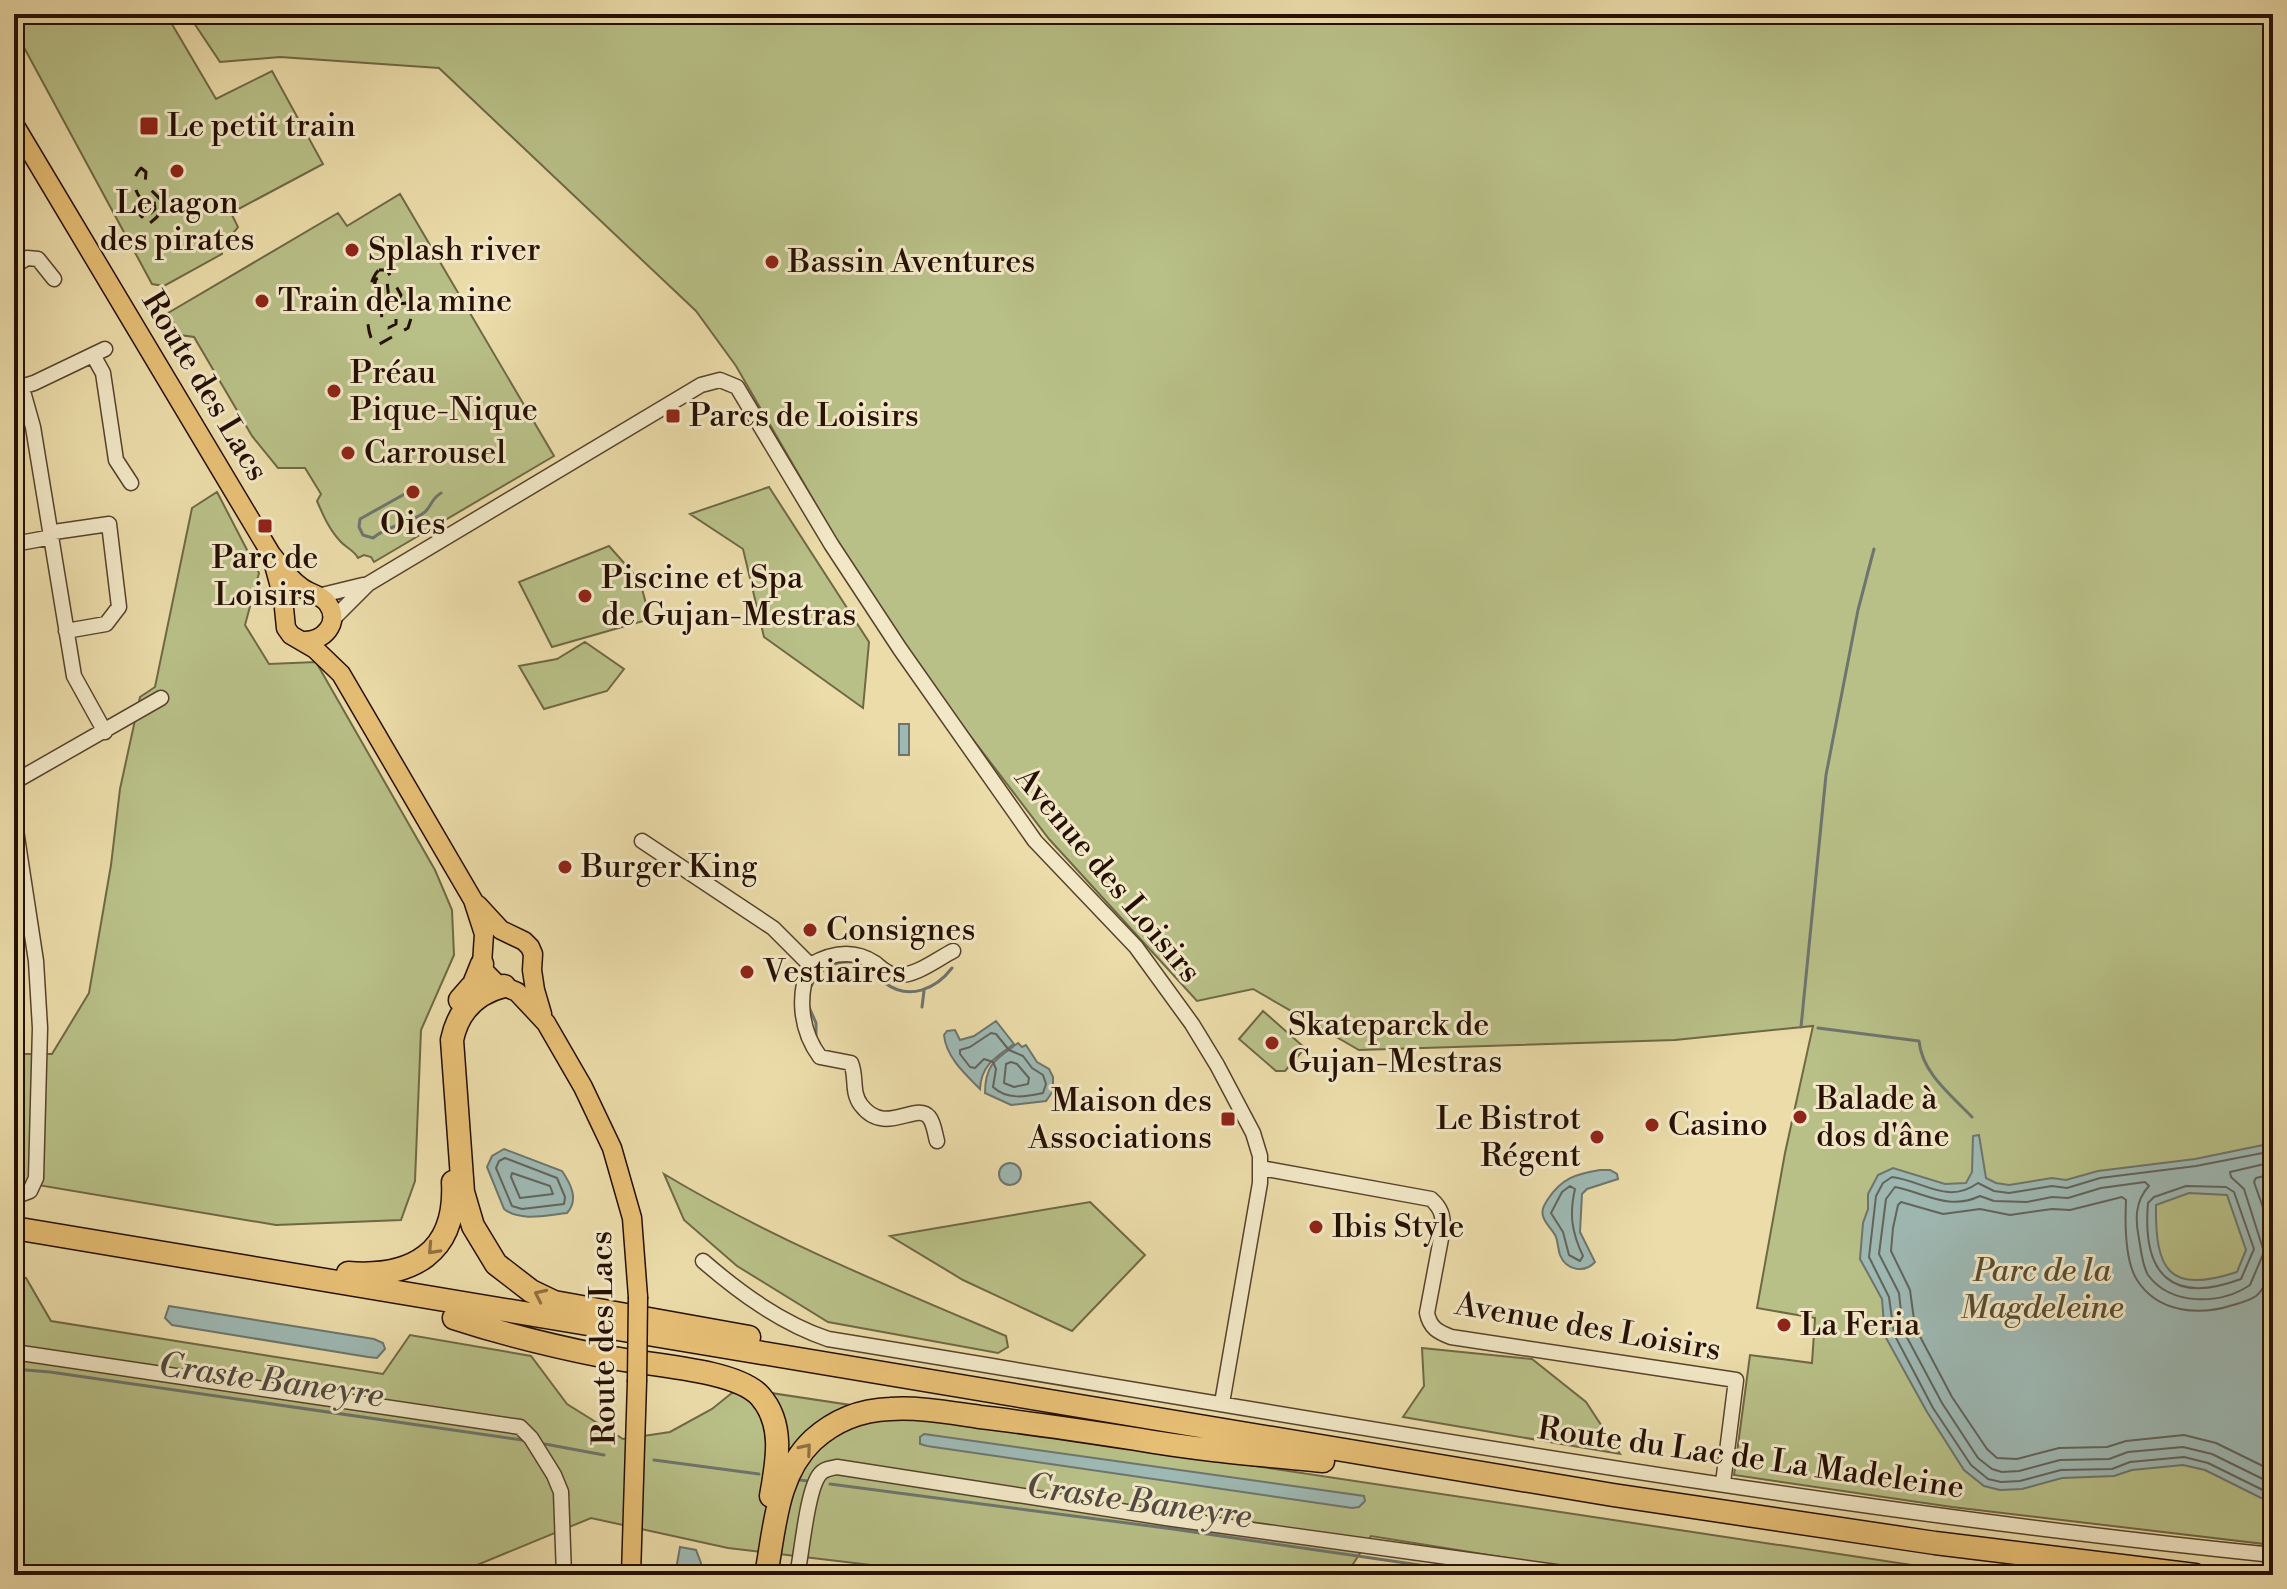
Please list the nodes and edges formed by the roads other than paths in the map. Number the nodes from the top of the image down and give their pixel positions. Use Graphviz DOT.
graph roads {
  1 [pos="14,124"];
  2 [pos="14,266"];
  3 [pos="54,279"];
  4 [pos="15,388"];
  5 [pos="131,483"];
  6 [pos="50,535"];
  7 [pos="14,544"];
  8 [pos="271,554"];
  9 [pos="368,584"];
  10 [pos="315,595"];
  11 [pos="284,612"];
  12 [pos="331,623"];
  13 [pos="66,631"];
  14 [pos="303,641"];
  15 [pos="341,674"];
  16 [pos="161,698"];
  17 [pos="105,732"];
  18 [pos="14,782"];
  19 [pos="14,817"];
  20 [pos="642,841"];
  21 [pos="473,900"];
  22 [pos="509,935"];
  23 [pos="953,951"];
  24 [pos="484,957"];
  25 [pos="810,965"];
  26 [pos="532,970"];
  27 [pos="504,986"];
  28 [pos="546,1023"];
  29 [pos="937,1141"];
  30 [pos="1261,1168"];
  31 [pos="14,1197"];
  32 [pos="14,1228"];
  33 [pos="14,1243"];
  34 [pos="104,1243"];
  35 [pos="703,1261"];
  36 [pos="459,1312"];
  37 [pos="14,1352"];
  38 [pos="1060,1403"];
  39 [pos="1222,1403"];
  40 [pos="1324,1461"];
  41 [pos="1723,1483"];
  42 [pos="2273,1555"];
  43 [pos="564,1575"];
  44 [pos="631,1575"];
  45 [pos="758,1575"];
  46 [pos="766,1575"];
  47 [pos="797,1575"];
  48 [pos="1577,1575"];
  49 [pos="2069,1575"];
  50 [pos="2195,1575"];
  1 -- 8 [label="main road, Route des Lacs"];
  2 -- 3 [label="street"];
  4 -- 5 [label="street"];
  4 -- 6 [label="street"];
  6 -- 7 [label="street"];
  6 -- 13 [label="street"];
  6 -- 13 [label="street"];
  8 -- 10 [label="main road, Route des Lacs"];
  8 -- 11 [label="main road, Route des Lacs"];
  9 -- 10 [label="street, Avenue des Loisirs"];
  9 -- 12 [label="street, Avenue des Loisirs"];
  9 -- 30 [label="street, Avenue des Loisirs"];
  10 -- 11 [label="main road"];
  10 -- 12 [label="main road, Route des Lacs"];
  11 -- 14 [label="main road, Route des Lacs"];
  12 -- 14 [label="main road"];
  12 -- 15 [label="main road, Route des Lacs"];
  13 -- 17 [label="street"];
  14 -- 15 [label="main road, Route des Lacs"];
  15 -- 21 [label="main road, Route des Lacs"];
  16 -- 17 [label="street"];
  17 -- 18 [label="street"];
  19 -- 31 [label="street"];
  20 -- 25 [label="street"];
  21 -- 22 [label="main road, Route des Lacs"];
  21 -- 24 [label="main road, Route des Lacs"];
  22 -- 24 [label="main road"];
  22 -- 26 [label="main road, Route des Lacs"];
  23 -- 25 [label="street"];
  24 -- 27 [label="main road, Route des Lacs"];
  24 -- 34 [label="highway, one-way"];
  25 -- 29 [label="street"];
  26 -- 27 [label="main road"];
  26 -- 28 [label="main road, Route des Lacs"];
  27 -- 28 [label="main road, Route des Lacs"];
  38 -- 27 [label="highway, one-way"];
  28 -- 44 [label="main road, Route des Lacs, bridge"];
  30 -- 39 [label="street"];
  30 -- 41 [label="street, Avenue des Loisirs"];
  32 -- 34 [label="highway"];
  33 -- 36 [label="highway"];
  34 -- 36 [label="highway"];
  35 -- 39 [label="street, Route du Lac de La Madeleine"];
  36 -- 38 [label="highway"];
  36 -- 40 [label="highway"];
  36 -- 45 [label="highway"];
  37 -- 43 [label="street"];
  38 -- 50 [label="highway"];
  39 -- 41 [label="street, Route du Lac de La Madeleine"];
  46 -- 40 [label="highway, one-way"];
  40 -- 49 [label="highway"];
  41 -- 42 [label="street, Route du Lac de La Madeleine"];
  47 -- 48 [label="street"];
}
